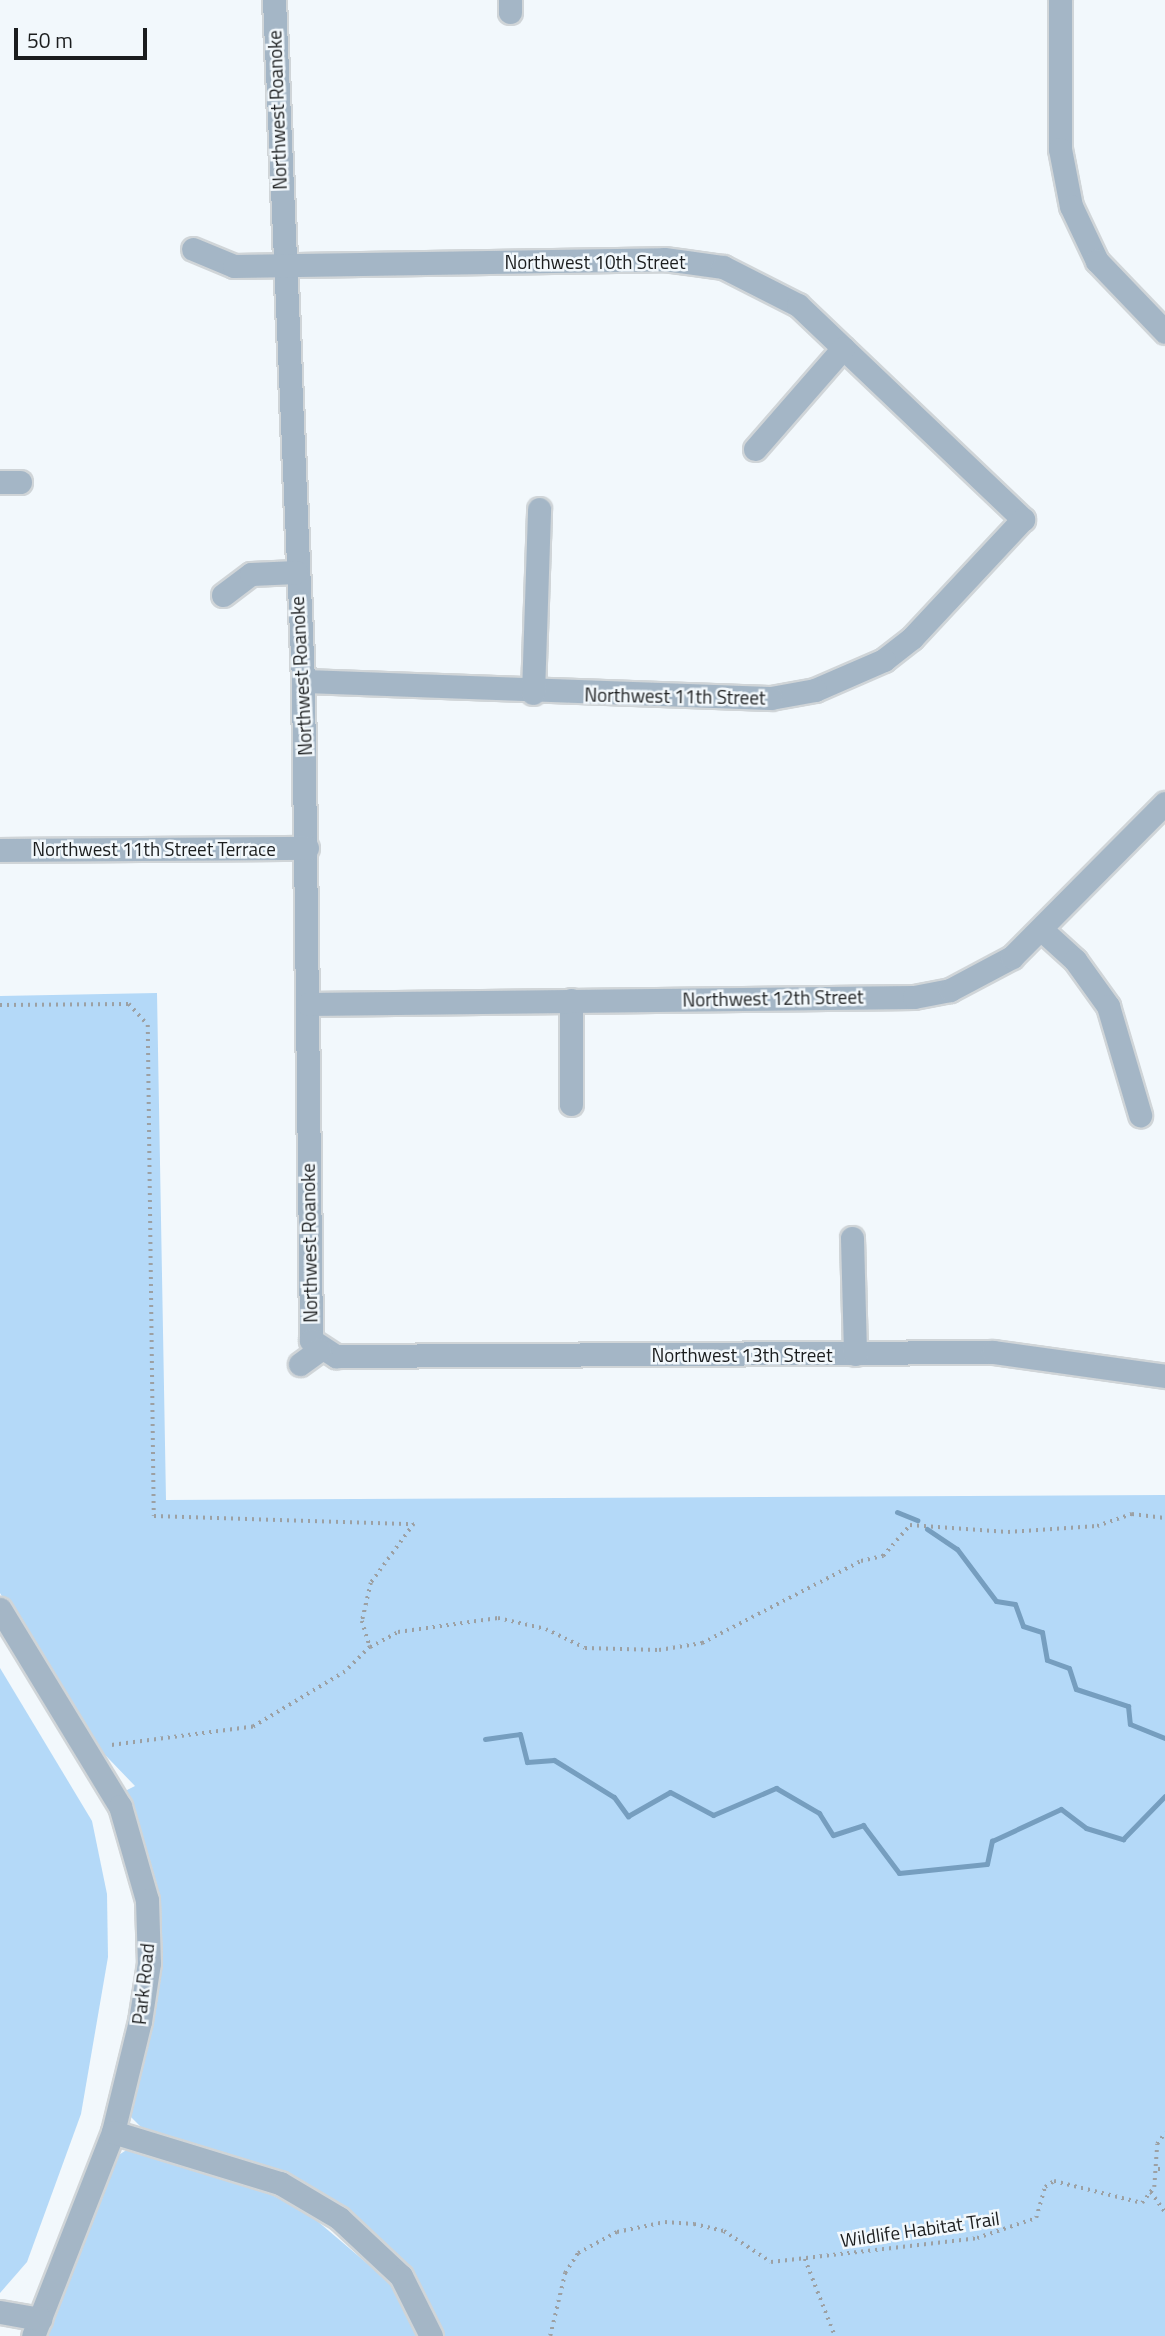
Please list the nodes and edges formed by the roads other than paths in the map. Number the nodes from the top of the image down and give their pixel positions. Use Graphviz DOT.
graph roads {
  1 [pos="274,0"];
  2 [pos="1059,0"];
  3 [pos="193,249"];
  4 [pos="282,267"];
  5 [pos="1165,332"];
  6 [pos="843,348"];
  7 [pos="755,449"];
  8 [pos="539,509"];
  9 [pos="1023,519"];
  10 [pos="296,572"];
  11 [pos="223,595"];
  12 [pos="303,681"];
  13 [pos="533,693"];
  14 [pos="1165,803"];
  15 [pos="307,848"];
  16 [pos="0,850"];
  17 [pos="1042,930"];
  18 [pos="571,1000"];
  19 [pos="308,1004"];
  20 [pos="572,1104"];
  21 [pos="1140,1115"];
  22 [pos="852,1238"];
  23 [pos="319,1350"];
  24 [pos="855,1354"];
  25 [pos="300,1364"];
  26 [pos="1165,1376"];
  27 [pos="0,1609"];
  28 [pos="113,2132"];
  29 [pos="0,2312"];
  30 [pos="37,2327"];
  31 [pos="431,2336"];
  1 -- 4 [label="street, Northwest Roanoke"];
  2 -- 5 [label="street"];
  3 -- 4 [label="street, Northwest 10th Street"];
  4 -- 6 [label="street, Northwest 10th Street"];
  4 -- 10 [label="street, Northwest Roanoke"];
  6 -- 7 [label="street"];
  6 -- 9 [label="street, Northwest 10th Street"];
  8 -- 13 [label="street"];
  9 -- 13 [label="street, Northwest 11th Street"];
  10 -- 11 [label="street"];
  10 -- 12 [label="street, Northwest Roanoke"];
  12 -- 13 [label="street, Northwest 11th Street"];
  12 -- 15 [label="street, Northwest Roanoke"];
  14 -- 17 [label="street, Northwest 12th Street"];
  15 -- 16 [label="street, Northwest 11th Street Terrace"];
  15 -- 19 [label="street, Northwest Roanoke"];
  17 -- 18 [label="street, Northwest 12th Street"];
  17 -- 21 [label="street"];
  18 -- 19 [label="street, Northwest 12th Street"];
  18 -- 20 [label="street"];
  19 -- 23 [label="street, Northwest Roanoke"];
  22 -- 24 [label="street"];
  23 -- 24 [label="street, Northwest 13th Street"];
  23 -- 25 [label="street"];
  24 -- 26 [label="street, Northwest 13th Street"];
  27 -- 28 [label="street, Park Road"];
  28 -- 30 [label="street, Park Road"];
  28 -- 31 [label="street"];
  29 -- 30 [label="street"];
}
